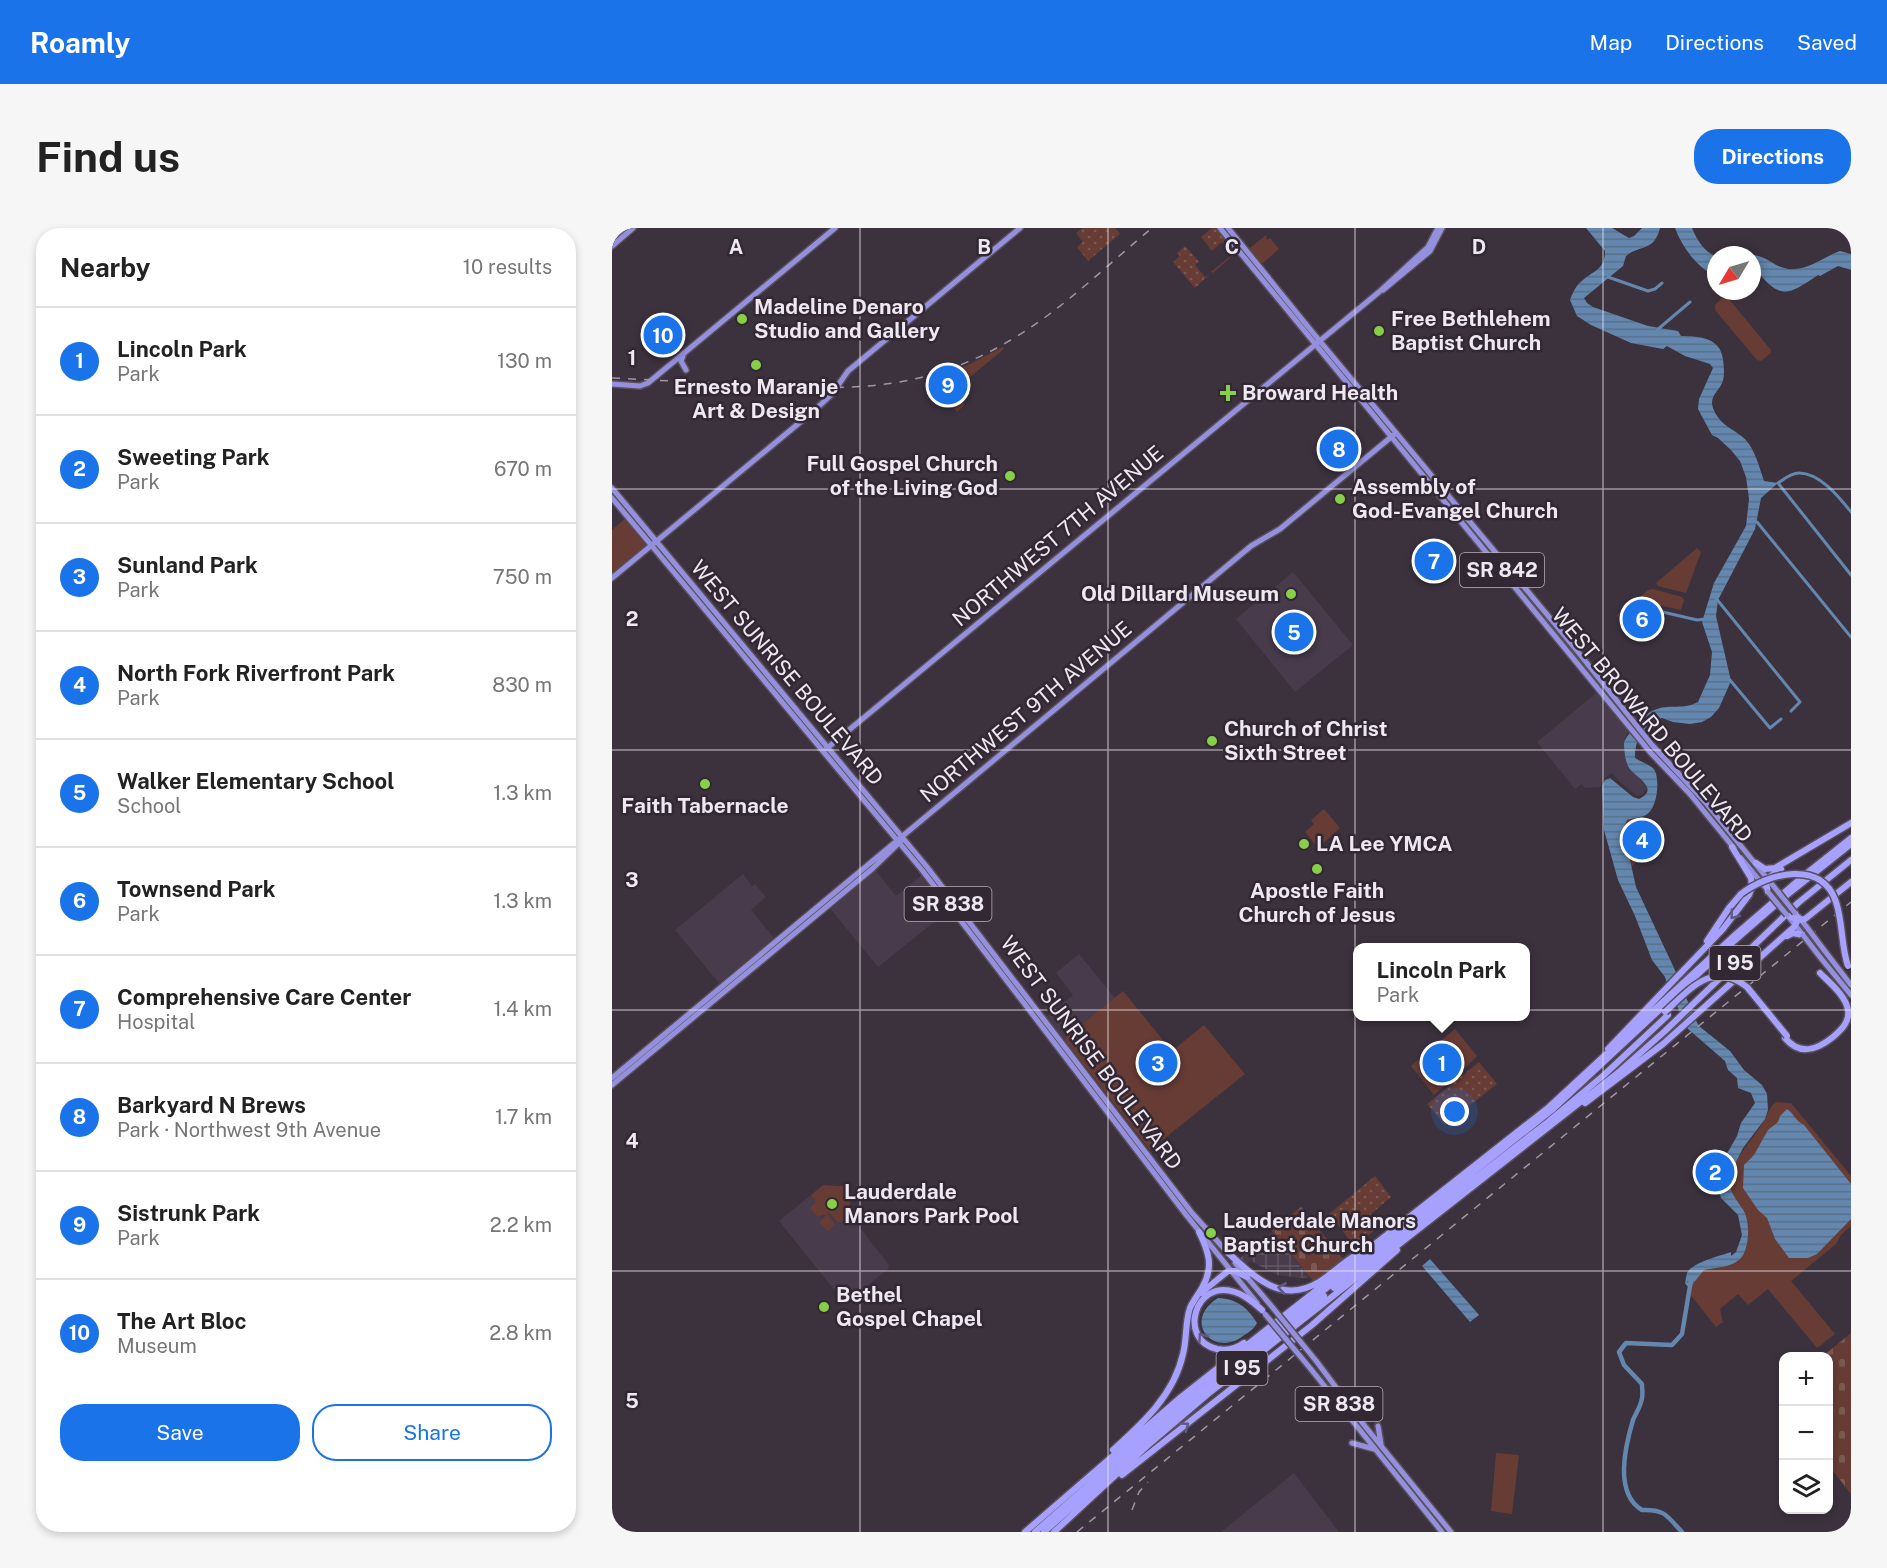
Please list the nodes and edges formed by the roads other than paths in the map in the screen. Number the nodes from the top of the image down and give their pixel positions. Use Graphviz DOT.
graph roads {
  1 [pos="624,228"];
  2 [pos="633,228"];
  3 [pos="835,228"];
  4 [pos="1020,228"];
  5 [pos="1220,228"];
  6 [pos="1228,228"];
  7 [pos="1440,228"];
  8 [pos="612,238"];
  9 [pos="612,246"];
  10 [pos="1379,292"];
  11 [pos="1317,343"];
  12 [pos="683,355"];
  13 [pos="686,370"];
  14 [pos="612,384"];
  15 [pos="1393,435"];
  16 [pos="613,489"];
  17 [pos="612,498"];
  18 [pos="654,544"];
  19 [pos="612,578"];
  20 [pos="1528,597"];
  21 [pos="700,604"];
  22 [pos="712,607"];
  23 [pos="769,686"];
  24 [pos="778,688"];
  25 [pos="1633,727"];
  26 [pos="1643,739"];
  27 [pos="825,750"];
  28 [pos="1650,752"];
  29 [pos="1677,773"];
  30 [pos="1851,823"];
  31 [pos="1851,838"];
  32 [pos="900,840"];
  33 [pos="1851,844"];
  34 [pos="1732,847"];
  35 [pos="1806,851"];
  36 [pos="1851,855"];
  37 [pos="1851,860"];
  38 [pos="1756,863"];
  39 [pos="1768,878"];
  40 [pos="1851,882"];
  41 [pos="1768,892"];
  42 [pos="954,913"];
  43 [pos="965,915"];
  44 [pos="1787,915"];
  45 [pos="1810,916"];
  46 [pos="1797,920"];
  47 [pos="1809,930"];
  48 [pos="1803,935"];
  49 [pos="1779,941"];
  50 [pos="1686,968"];
  51 [pos="1820,973"];
  52 [pos="1851,974"];
  53 [pos="1689,980"];
  54 [pos="1851,985"];
  55 [pos="1835,992"];
  56 [pos="1016,993"];
  57 [pos="1025,994"];
  58 [pos="1851,995"];
  59 [pos="1666,998"];
  60 [pos="1690,1004"];
  61 [pos="1669,1017"];
  62 [pos="1786,1037"];
  63 [pos="612,1078"];
  64 [pos="612,1085"];
  65 [pos="1552,1110"];
  66 [pos="1547,1119"];
  67 [pos="1532,1131"];
  68 [pos="1418,1229"];
  69 [pos="1199,1232"];
  70 [pos="1370,1248"];
  71 [pos="1226,1251"];
  72 [pos="1230,1270"];
  73 [pos="1247,1277"];
  74 [pos="1196,1297"];
  75 [pos="1264,1312"];
  76 [pos="1286,1315"];
  77 [pos="1297,1337"];
  78 [pos="1289,1344"];
  79 [pos="1378,1426"];
  80 [pos="1352,1443"];
  81 [pos="1383,1449"];
  82 [pos="1376,1450"];
  83 [pos="1077,1487"];
  84 [pos="1072,1515"];
  85 [pos="1025,1532"];
  86 [pos="1035,1532"];
  87 [pos="1044,1532"];
  88 [pos="1053,1532"];
  89 [pos="1442,1532"];
  90 [pos="1450,1532"];
  1 -- 8 [label="main road"];
  2 -- 9 [label="main road"];
  3 -- 12 [label="main road"];
  4 -- 18 [label="main road"];
  5 -- 11 [label="main road, WEST BROWARD BOULEVARD / SR 842"];
  6 -- 11 [label="main road, WEST BROWARD BOULEVARD / SR 842"];
  7 -- 10 [label="main road"];
  7 -- 10 [label="main road"];
  10 -- 11 [label="main road, NORTHWEST 7TH AVENUE"];
  11 -- 15 [label="main road, WEST BROWARD BOULEVARD / SR 842"];
  11 -- 27 [label="main road, NORTHWEST 7TH AVENUE"];
  12 -- 13 [label="main road"];
  12 -- 14 [label="main road"];
  15 -- 20 [label="main road, WEST BROWARD BOULEVARD / SR 842"];
  15 -- 20 [label="main road, WEST BROWARD BOULEVARD / SR 842"];
  15 -- 32 [label="main road, NORTHWEST 9TH AVENUE"];
  16 -- 18 [label="main road, SR 838"];
  17 -- 18 [label="main road, SR 838"];
  18 -- 19 [label="main road"];
  18 -- 21 [label="main road, WEST SUNRISE BOULEVARD / SR 838"];
  18 -- 22 [label="main road, WEST SUNRISE BOULEVARD / SR 838"];
  20 -- 25 [label="main road, WEST BROWARD BOULEVARD / SR 842"];
  20 -- 25 [label="main road, WEST BROWARD BOULEVARD / SR 842"];
  21 -- 22 [label="main road"];
  21 -- 23 [label="main road, WEST SUNRISE BOULEVARD / SR 838"];
  22 -- 24 [label="main road, WEST SUNRISE BOULEVARD / SR 838"];
  23 -- 24 [label="main road"];
  23 -- 27 [label="main road, WEST SUNRISE BOULEVARD / SR 838"];
  24 -- 27 [label="main road, WEST SUNRISE BOULEVARD / SR 838"];
  25 -- 26 [label="main road, WEST BROWARD BOULEVARD / SR 842"];
  26 -- 28 [label="main road, WEST BROWARD BOULEVARD / SR 842"];
  26 -- 29 [label="main road, WEST BROWARD BOULEVARD / SR 842"];
  27 -- 32 [label="main road, WEST SUNRISE BOULEVARD / SR 838"];
  28 -- 29 [label="main road"];
  28 -- 34 [label="main road, WEST BROWARD BOULEVARD / SR 842"];
  29 -- 38 [label="main road, WEST BROWARD BOULEVARD / SR 842"];
  30 -- 35 [label="highway"];
  31 -- 53 [label="highway, I 95"];
  32 -- 42 [label="main road, WEST SUNRISE BOULEVARD / SR 838"];
  32 -- 43 [label="main road, WEST SUNRISE BOULEVARD / SR 838"];
  32 -- 63 [label="main road, NORTHWEST 9TH AVENUE"];
  32 -- 64 [label="main road, NORTHWEST 9TH AVENUE"];
  33 -- 53 [label="highway"];
  34 -- 41 [label="main road, WEST BROWARD BOULEVARD / SR 842"];
  34 -- 50 [label="highway, one-way"];
  35 -- 38 [label="highway"];
  35 -- 39 [label="highway"];
  36 -- 60 [label="highway"];
  37 -- 60 [label="highway, I 95"];
  38 -- 39 [label="main road, WEST BROWARD BOULEVARD / SR 842"];
  39 -- 41 [label="highway"];
  39 -- 46 [label="main road, WEST BROWARD BOULEVARD / SR 842, bridge"];
  40 -- 45 [label="highway"];
  41 -- 44 [label="main road, WEST BROWARD BOULEVARD / SR 842, bridge"];
  42 -- 43 [label="main road"];
  42 -- 56 [label="main road, WEST SUNRISE BOULEVARD / SR 838"];
  43 -- 57 [label="main road, WEST SUNRISE BOULEVARD / SR 838"];
  44 -- 46 [label="highway"];
  45 -- 46 [label="highway"];
  45 -- 47 [label="highway"];
  46 -- 47 [label="main road, WEST BROWARD BOULEVARD / SR 842"];
  46 -- 48 [label="main road, WEST BROWARD BOULEVARD / SR 842"];
  46 -- 49 [label="highway"];
  47 -- 54 [label="main road, WEST BROWARD BOULEVARD / SR 842, bridge"];
  48 -- 49 [label="highway"];
  48 -- 58 [label="main road, WEST BROWARD BOULEVARD / SR 842, bridge"];
  49 -- 66 [label="highway"];
  50 -- 52 [label="highway, bridge"];
  50 -- 59 [label="highway"];
  51 -- 62 [label="highway"];
  53 -- 59 [label="highway, I 95"];
  55 -- 62 [label="highway"];
  56 -- 57 [label="main road"];
  56 -- 69 [label="main road, WEST SUNRISE BOULEVARD / SR 838"];
  57 -- 71 [label="main road, WEST SUNRISE BOULEVARD / SR 838"];
  59 -- 65 [label="highway"];
  59 -- 66 [label="highway, I 95"];
  60 -- 61 [label="highway, I 95"];
  61 -- 62 [label="highway, bridge"];
  61 -- 65 [label="highway"];
  61 -- 66 [label="highway"];
  65 -- 66 [label="highway"];
  66 -- 67 [label="highway, I 95"];
  66 -- 67 [label="highway, I 95"];
  67 -- 68 [label="highway, I 95"];
  67 -- 70 [label="highway, I 95"];
  67 -- 86 [label="highway"];
  67 -- 87 [label="highway"];
  68 -- 77 [label="highway"];
  68 -- 84 [label="highway, I 95"];
  69 -- 72 [label="main road, WEST SUNRISE BOULEVARD / SR 838"];
  69 -- 74 [label="highway"];
  70 -- 71 [label="highway, one-way"];
  70 -- 76 [label="highway, I 95"];
  71 -- 73 [label="main road, WEST SUNRISE BOULEVARD / SR 838"];
  72 -- 73 [label="highway"];
  72 -- 74 [label="highway"];
  72 -- 75 [label="main road, WEST SUNRISE BOULEVARD / SR 838"];
  73 -- 77 [label="main road, WEST SUNRISE BOULEVARD / SR 838, bridge"];
  74 -- 83 [label="highway"];
  76 -- 75 [label="highway, one-way"];
  75 -- 78 [label="main road, WEST SUNRISE BOULEVARD / SR 838, bridge"];
  76 -- 83 [label="highway, I 95"];
  77 -- 78 [label="highway, bridge"];
  77 -- 81 [label="main road, WEST SUNRISE BOULEVARD / SR 838, bridge"];
  78 -- 82 [label="main road, WEST SUNRISE BOULEVARD / SR 838, bridge"];
  84 -- 78 [label="highway, one-way"];
  79 -- 81 [label="main road"];
  80 -- 82 [label="main road"];
  81 -- 90 [label="main road, WEST SUNRISE BOULEVARD / SR 838"];
  82 -- 89 [label="main road, WEST SUNRISE BOULEVARD / SR 838"];
  83 -- 85 [label="highway, I 95"];
  84 -- 88 [label="highway, I 95"];
}
